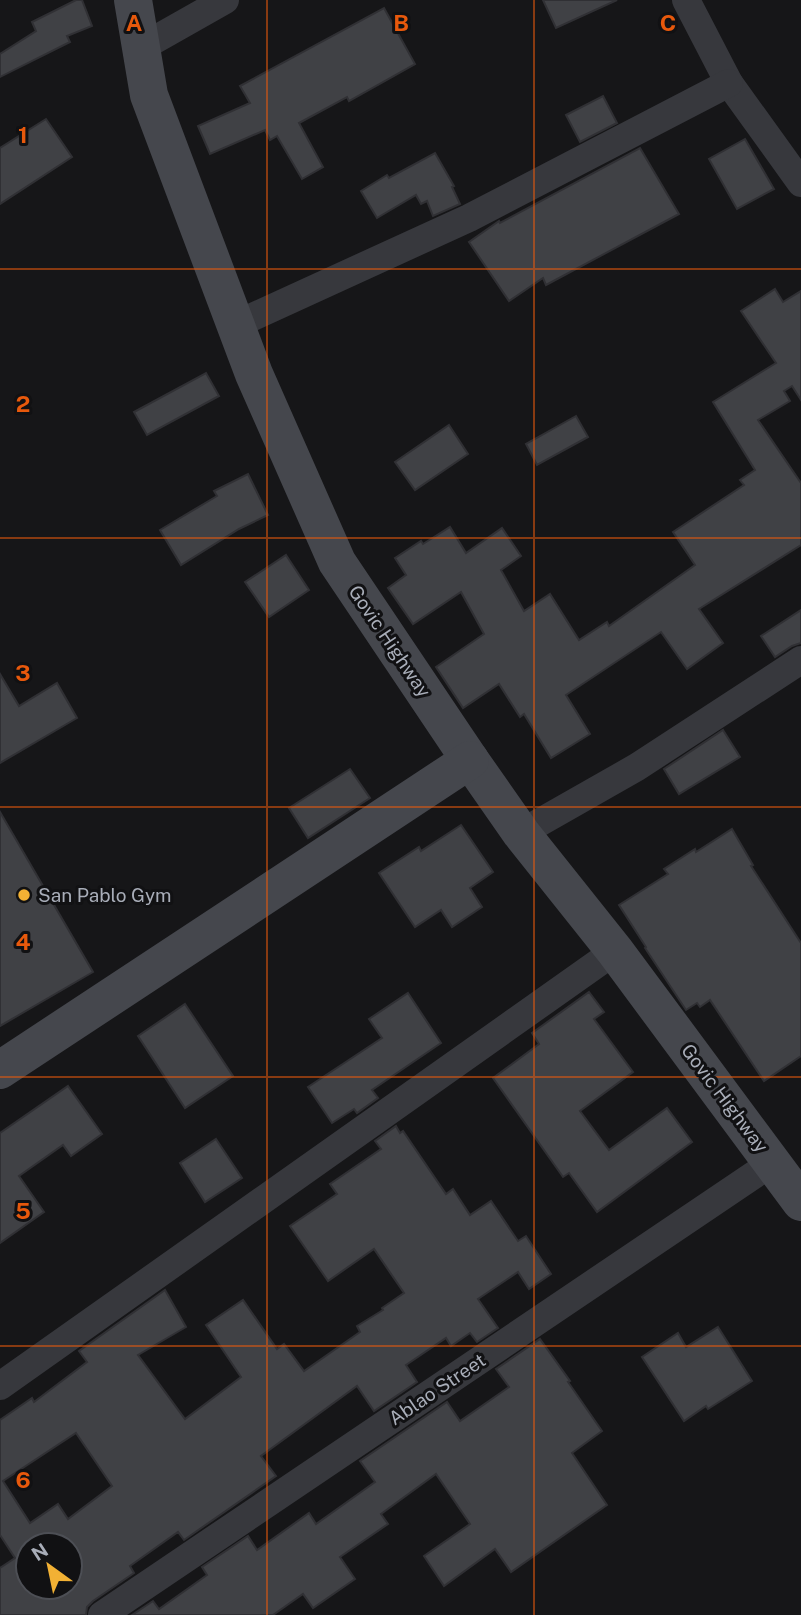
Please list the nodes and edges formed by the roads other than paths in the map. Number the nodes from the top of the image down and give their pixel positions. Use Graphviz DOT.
graph roads {
  1 [pos="133,0"];
  2 [pos="225,0"];
  3 [pos="686,0"];
  4 [pos="142,47"];
  5 [pos="729,83"];
  6 [pos="801,183"];
  7 [pos="235,325"];
  8 [pos="801,660"];
  9 [pos="470,760"];
  10 [pos="521,834"];
  11 [pos="615,951"];
  12 [pos="0,1070"];
  13 [pos="773,1162"];
  14 [pos="801,1202"];
  15 [pos="0,1386"];
  16 [pos="102,1615"];
  1 -- 4 [label="main road, Govic Highway"];
  2 -- 4 [label="street"];
  3 -- 5 [label="street"];
  4 -- 7 [label="main road, Govic Highway"];
  5 -- 6 [label="street"];
  5 -- 7 [label="street"];
  7 -- 9 [label="main road, Govic Highway"];
  8 -- 10 [label="street"];
  9 -- 10 [label="main road, Govic Highway"];
  9 -- 12 [label="main road"];
  10 -- 11 [label="main road, Govic Highway"];
  11 -- 13 [label="main road, Govic Highway"];
  11 -- 15 [label="street"];
  13 -- 14 [label="main road, Govic Highway"];
  13 -- 16 [label="street, Ablao Street"];
}
